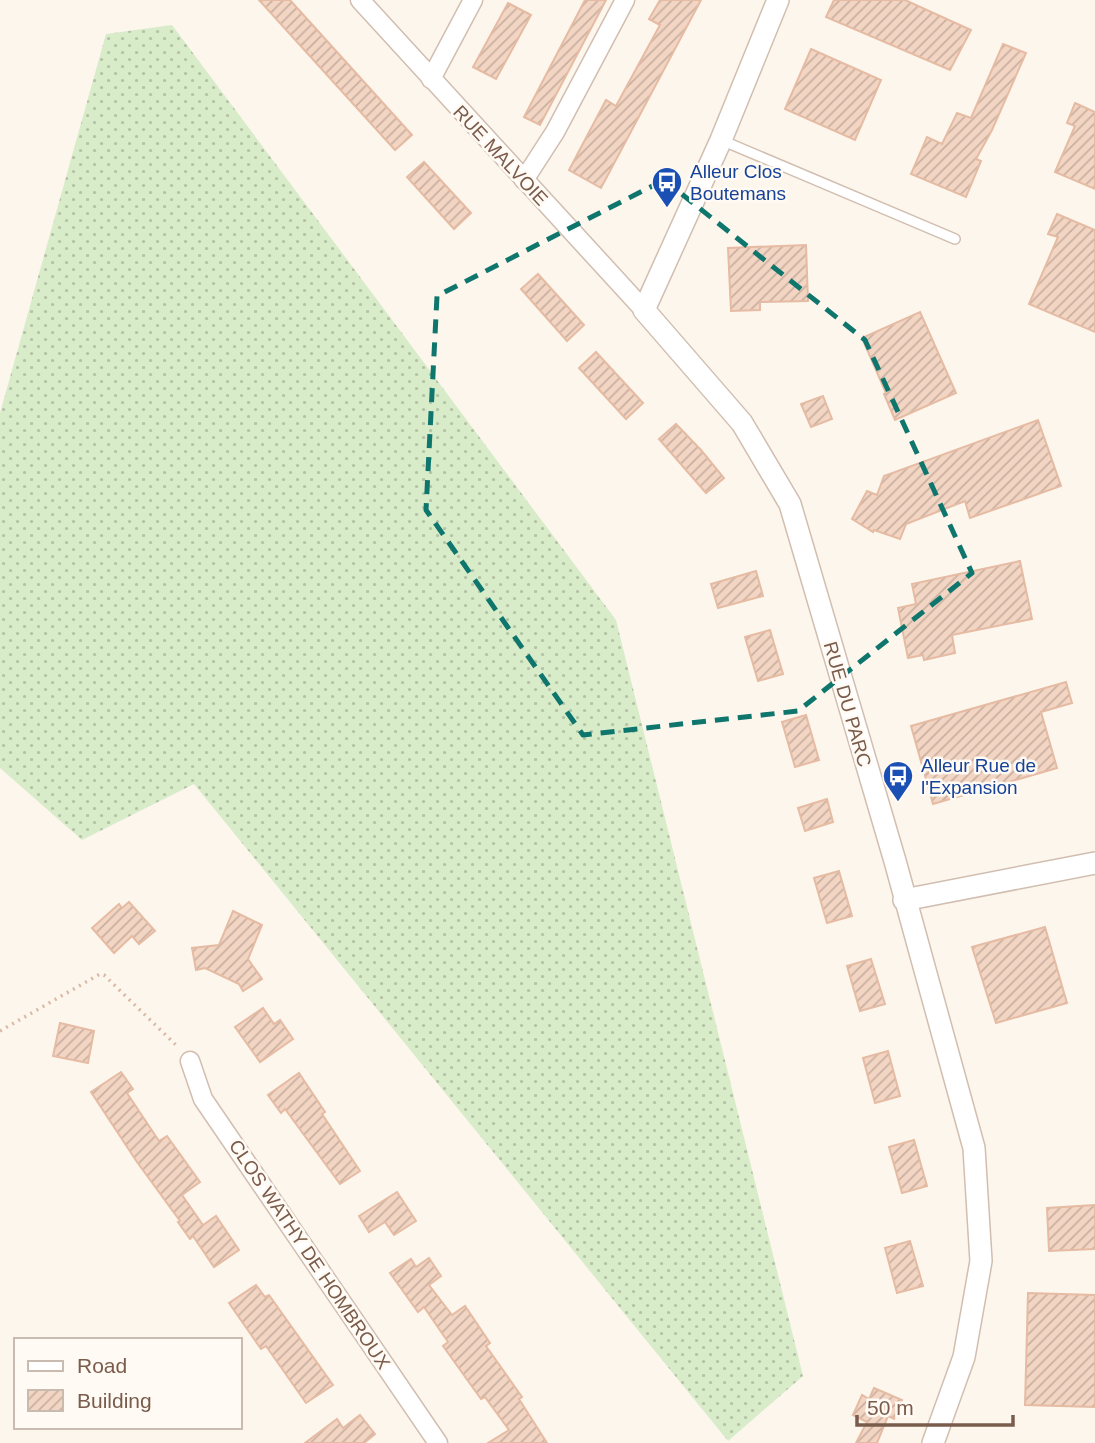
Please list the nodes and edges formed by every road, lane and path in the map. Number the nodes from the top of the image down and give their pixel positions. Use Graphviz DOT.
graph roads {
  1 [pos="360,0"];
  2 [pos="473,0"];
  3 [pos="625,0"];
  4 [pos="778,0"];
  5 [pos="431,79"];
  6 [pos="721,140"];
  7 [pos="524,180"];
  8 [pos="955,239"];
  9 [pos="644,310"];
  10 [pos="1095,863"];
  11 [pos="904,900"];
  12 [pos="0,1031"];
  13 [pos="190,1061"];
  14 [pos="438,1443"];
  15 [pos="933,1443"];
  1 -- 5 [label="street, RUE MALVOIE"];
  2 -- 5 [label="street"];
  3 -- 7 [label="street"];
  4 -- 6 [label="street"];
  5 -- 7 [label="street, RUE MALVOIE"];
  6 -- 8 [label="lane"];
  6 -- 9 [label="street"];
  7 -- 9 [label="street, RUE MALVOIE"];
  9 -- 11 [label="street, RUE DU PARC"];
  10 -- 11 [label="street"];
  11 -- 15 [label="street, RUE DU PARC"];
  12 -- 13 [label="path"];
  13 -- 14 [label="street, CLOS WATHY DE HOMBROUX"];
}
